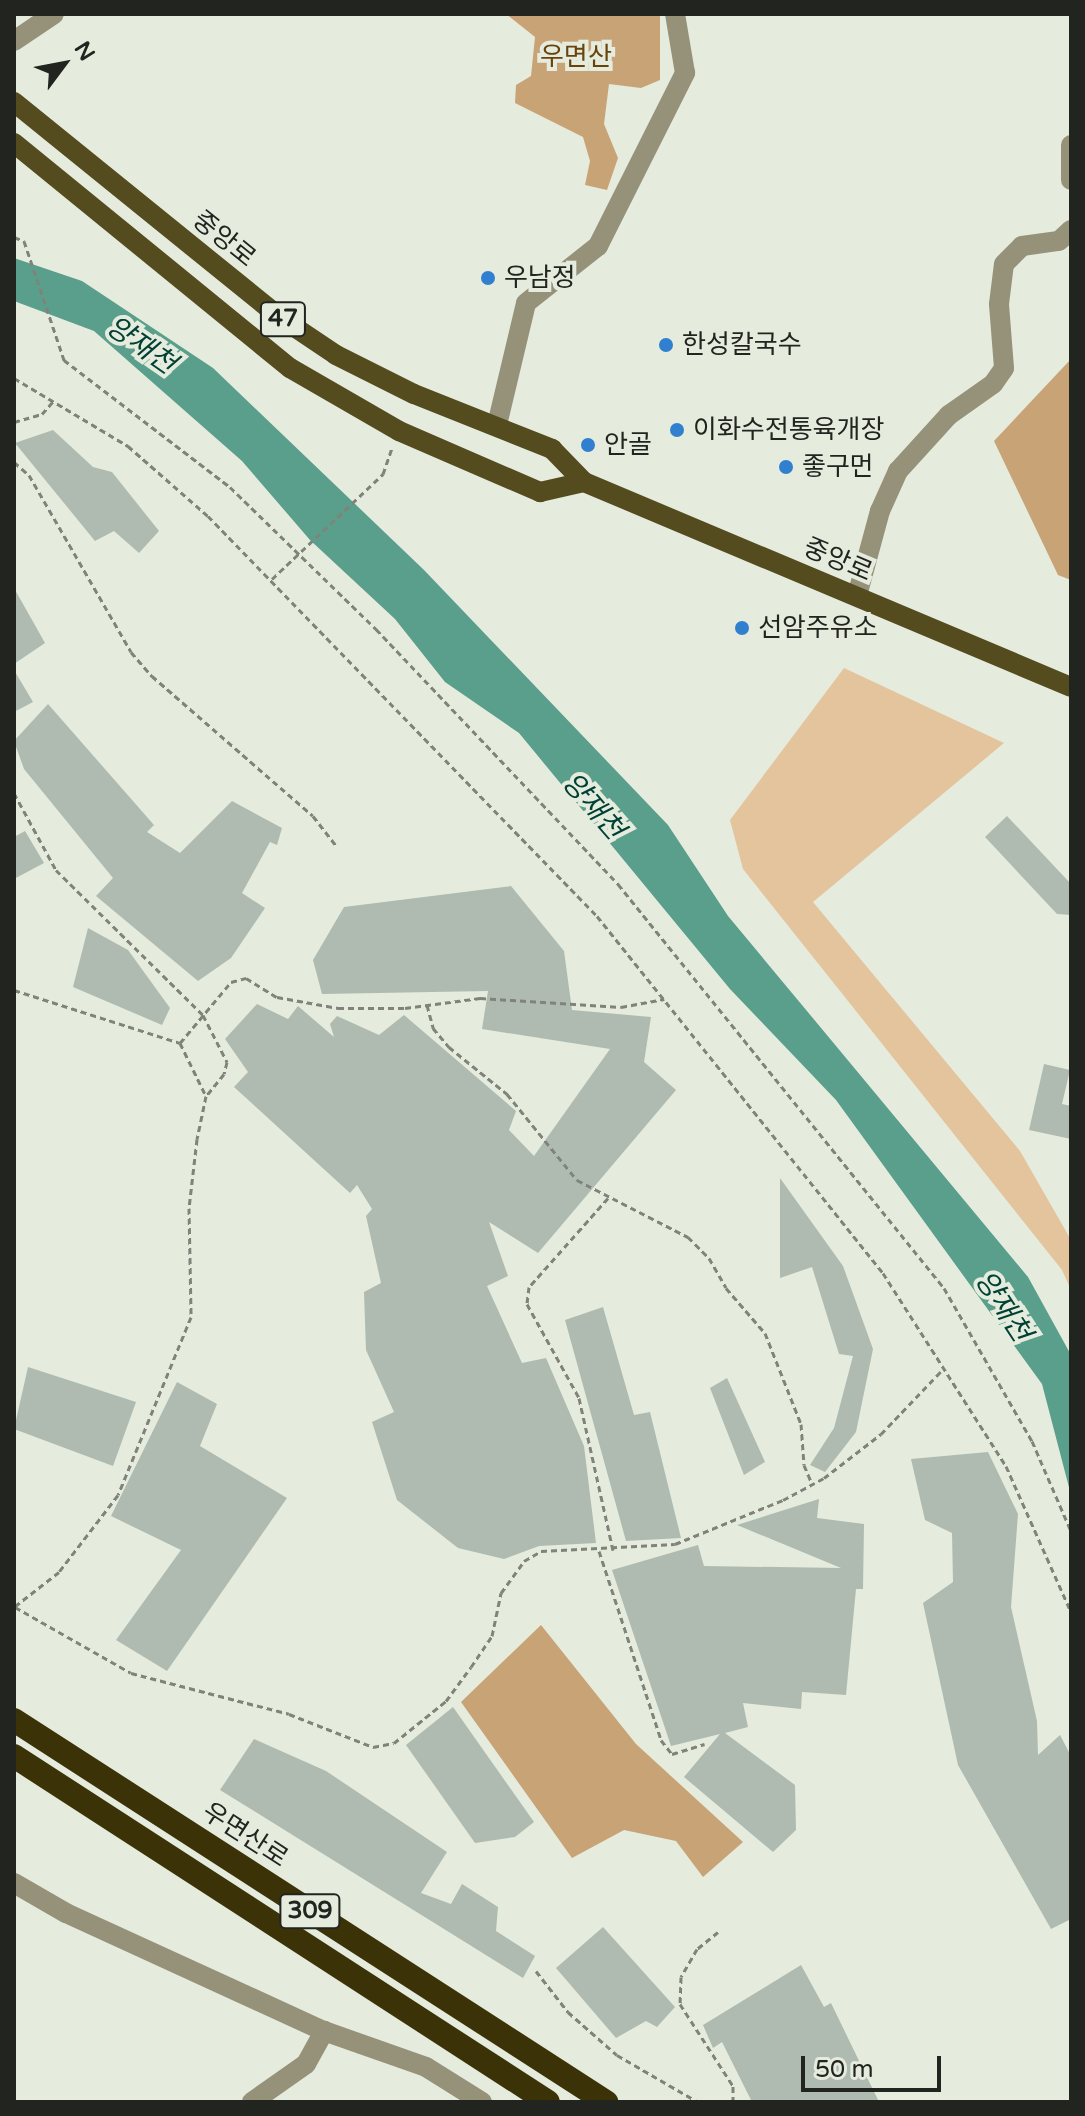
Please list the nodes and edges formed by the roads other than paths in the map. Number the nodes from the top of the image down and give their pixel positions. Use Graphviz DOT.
graph roads {
  1 [pos="54,14"];
  2 [pos="675,14"];
  3 [pos="14,41"];
  4 [pos="14,102"];
  5 [pos="14,143"];
  6 [pos="1071,145"];
  7 [pos="1071,180"];
  8 [pos="1071,230"];
  9 [pos="497,425"];
  10 [pos="584,482"];
  11 [pos="857,596"];
  12 [pos="1071,687"];
  13 [pos="14,1720"];
  14 [pos="14,1756"];
  15 [pos="14,1883"];
  16 [pos="324,2031"];
  17 [pos="252,2102"];
  18 [pos="482,2102"];
  19 [pos="548,2102"];
  20 [pos="606,2102"];
  1 -- 3 [label="street"];
  2 -- 9 [label="street"];
  4 -- 9 [label="main road, 중앙로 / 47"];
  5 -- 10 [label="main road, 47"];
  6 -- 7 [label="street"];
  8 -- 11 [label="street"];
  9 -- 10 [label="main road, 중앙로 / 47"];
  10 -- 11 [label="main road, 중앙로 / 47"];
  11 -- 12 [label="main road, 중앙로 / 47"];
  13 -- 20 [label="highway, 우면산로 / 309"];
  14 -- 19 [label="highway, 309"];
  15 -- 16 [label="street"];
  16 -- 17 [label="street"];
  16 -- 18 [label="street"];
}
